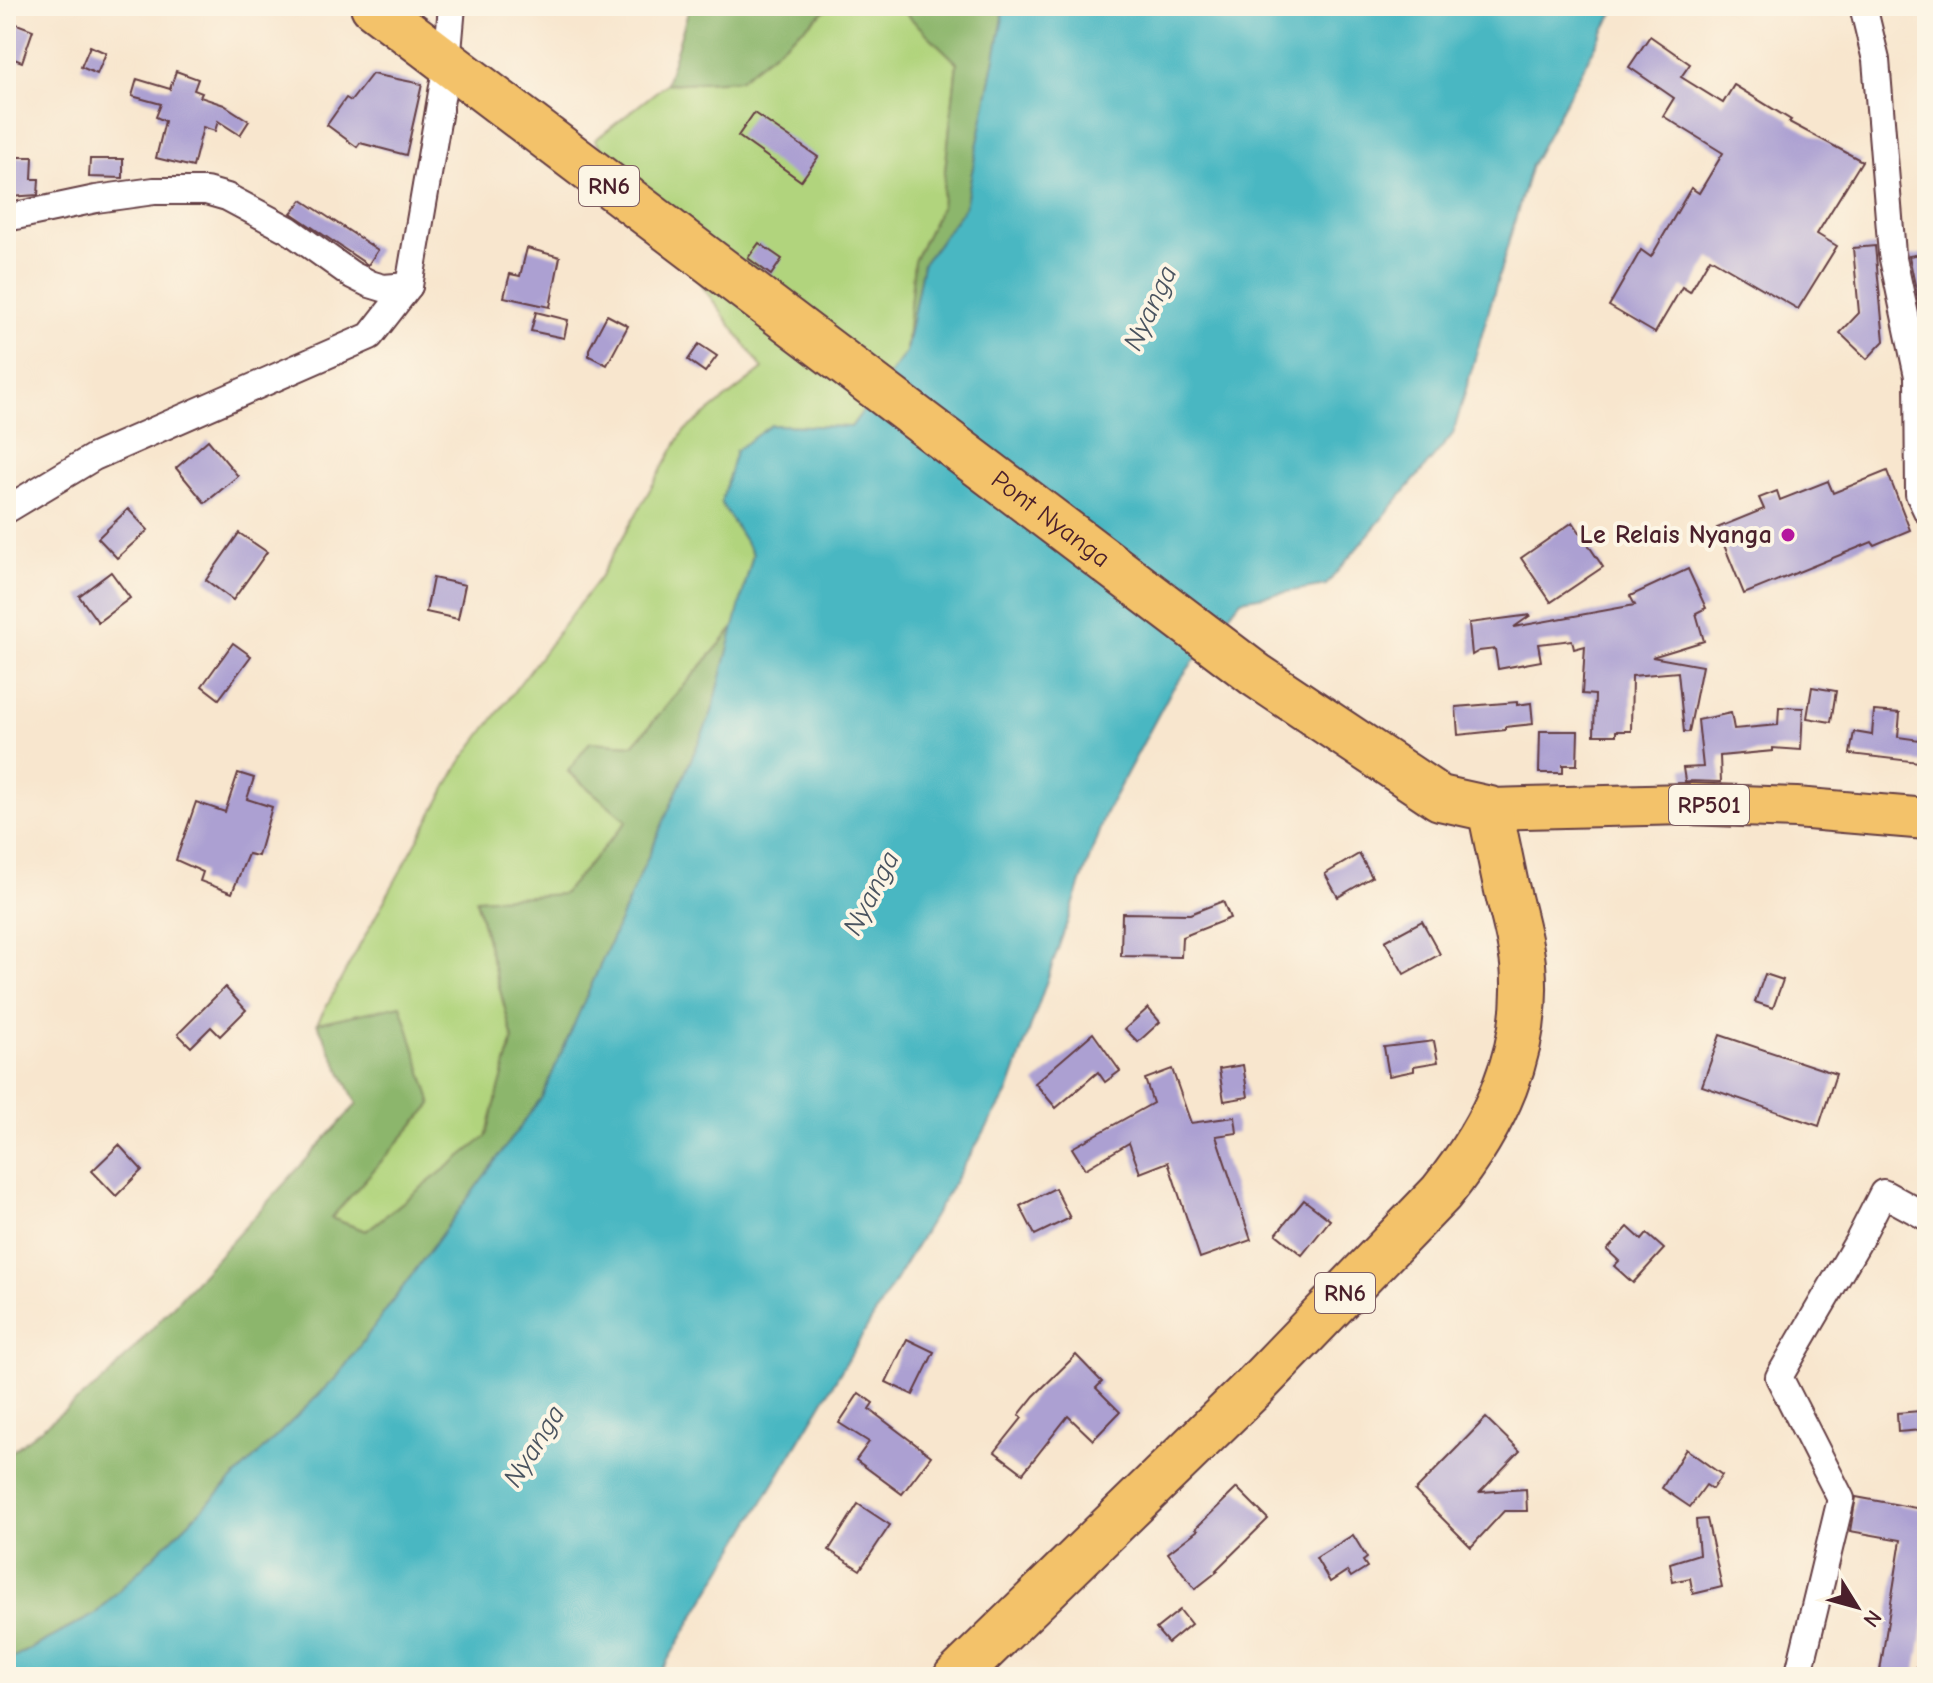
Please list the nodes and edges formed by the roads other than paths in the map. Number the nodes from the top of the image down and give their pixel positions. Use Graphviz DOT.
graph roads {
  1 [pos="373,6"];
  2 [pos="452,6"];
  3 [pos="1863,6"];
  4 [pos="447,63"];
  5 [pos="6,218"];
  6 [pos="409,286"];
  7 [pos="6,510"];
  8 [pos="1927,511"];
  9 [pos="1490,809"];
  10 [pos="1927,819"];
  11 [pos="1927,1216"];
  12 [pos="956,1677"];
  13 [pos="1798,1677"];
  1 -- 4 [label="highway, RN6"];
  2 -- 4 [label="street"];
  3 -- 8 [label="street"];
  4 -- 6 [label="street"];
  4 -- 9 [label="highway, Pont Nyanga / RN6"];
  5 -- 6 [label="street"];
  6 -- 7 [label="street"];
  9 -- 10 [label="main road, RP501"];
  9 -- 12 [label="highway, RN6"];
  11 -- 13 [label="street"];
}
